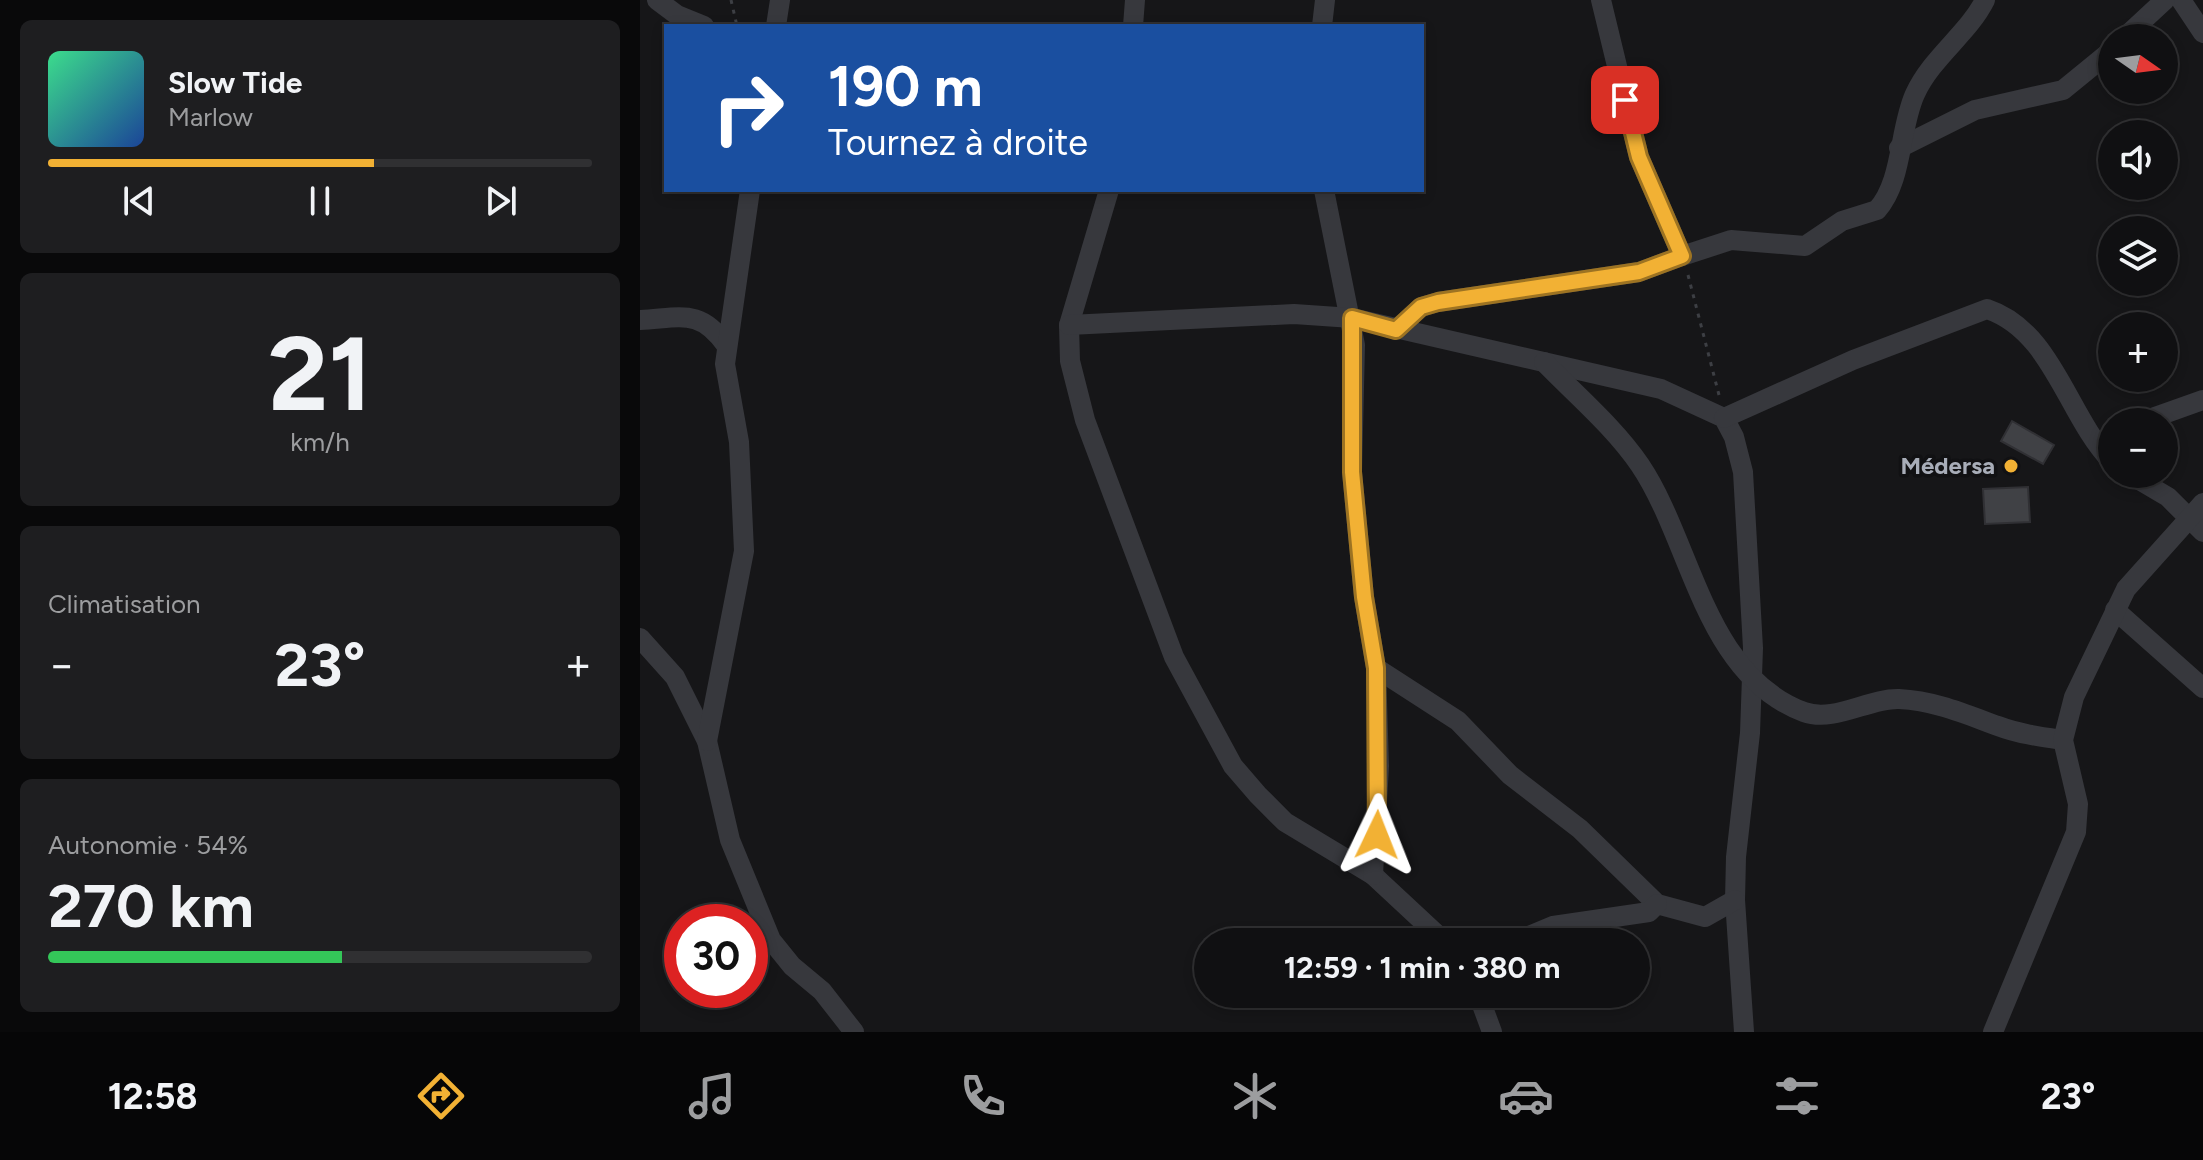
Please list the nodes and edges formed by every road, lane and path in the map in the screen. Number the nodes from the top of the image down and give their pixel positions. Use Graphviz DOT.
graph roads {
  1 [pos="657,0"];
  2 [pos="731,0"];
  3 [pos="780,0"];
  4 [pos="1135,0"];
  5 [pos="1325,0"];
  6 [pos="1601,0"];
  7 [pos="1985,0"];
  8 [pos="2165,0"];
  9 [pos="2181,0"];
  10 [pos="699,24"];
  11 [pos="737,24"];
  12 [pos="776,24"];
  13 [pos="1133,24"];
  14 [pos="1322,24"];
  15 [pos="2139,24"];
  16 [pos="2203,33"];
  17 [pos="2098,61"];
  18 [pos="1899,148"];
  19 [pos="750,192"];
  20 [pos="1108,192"];
  21 [pos="1324,192"];
  22 [pos="1682,256"];
  23 [pos="1352,318"];
  24 [pos="640,320"];
  25 [pos="1069,325"];
  26 [pos="1396,330"];
  27 [pos="726,345"];
  28 [pos="1544,362"];
  29 [pos="2203,400"];
  30 [pos="2178,409"];
  31 [pos="1724,418"];
  32 [pos="2098,436"];
  33 [pos="2153,488"];
  34 [pos="2196,510"];
  35 [pos="2203,532"];
  36 [pos="2115,610"];
  37 [pos="640,638"];
  38 [pos="1376,668"];
  39 [pos="1752,680"];
  40 [pos="2203,688"];
  41 [pos="2063,740"];
  42 [pos="707,741"];
  43 [pos="1373,875"];
  44 [pos="1735,900"];
  45 [pos="1657,904"];
  46 [pos="1430,928"];
  47 [pos="1548,928"];
  48 [pos="1483,1008"];
  49 [pos="854,1032"];
  50 [pos="1492,1032"];
  51 [pos="1744,1032"];
  52 [pos="1993,1032"];
  1 -- 10 [label="street"];
  2 -- 11 [label="path"];
  3 -- 12 [label="street"];
  4 -- 13 [label="street"];
  5 -- 14 [label="street"];
  6 -- 22 [label="street"];
  7 -- 18 [label="street"];
  8 -- 15 [label="street"];
  9 -- 16 [label="street"];
  17 -- 18 [label="street"];
  18 -- 22 [label="street"];
  19 -- 27 [label="street"];
  20 -- 25 [label="street"];
  21 -- 23 [label="street"];
  22 -- 26 [label="street"];
  22 -- 31 [label="path"];
  23 -- 25 [label="street"];
  23 -- 26 [label="street"];
  23 -- 38 [label="street"];
  24 -- 27 [label="street"];
  25 -- 43 [label="street"];
  26 -- 28 [label="street"];
  27 -- 42 [label="street"];
  28 -- 31 [label="street"];
  28 -- 39 [label="street"];
  29 -- 30 [label="street"];
  31 -- 32 [label="street"];
  31 -- 39 [label="street"];
  33 -- 34 [label="street"];
  34 -- 35 [label="street"];
  34 -- 36 [label="street"];
  36 -- 40 [label="street"];
  36 -- 41 [label="street"];
  37 -- 42 [label="street"];
  38 -- 43 [label="street"];
  38 -- 45 [label="street"];
  39 -- 41 [label="street"];
  39 -- 44 [label="street"];
  41 -- 52 [label="street"];
  42 -- 49 [label="street"];
  43 -- 46 [label="street"];
  44 -- 45 [label="street"];
  44 -- 51 [label="street"];
  45 -- 47 [label="street"];
  48 -- 50 [label="street"];
}
